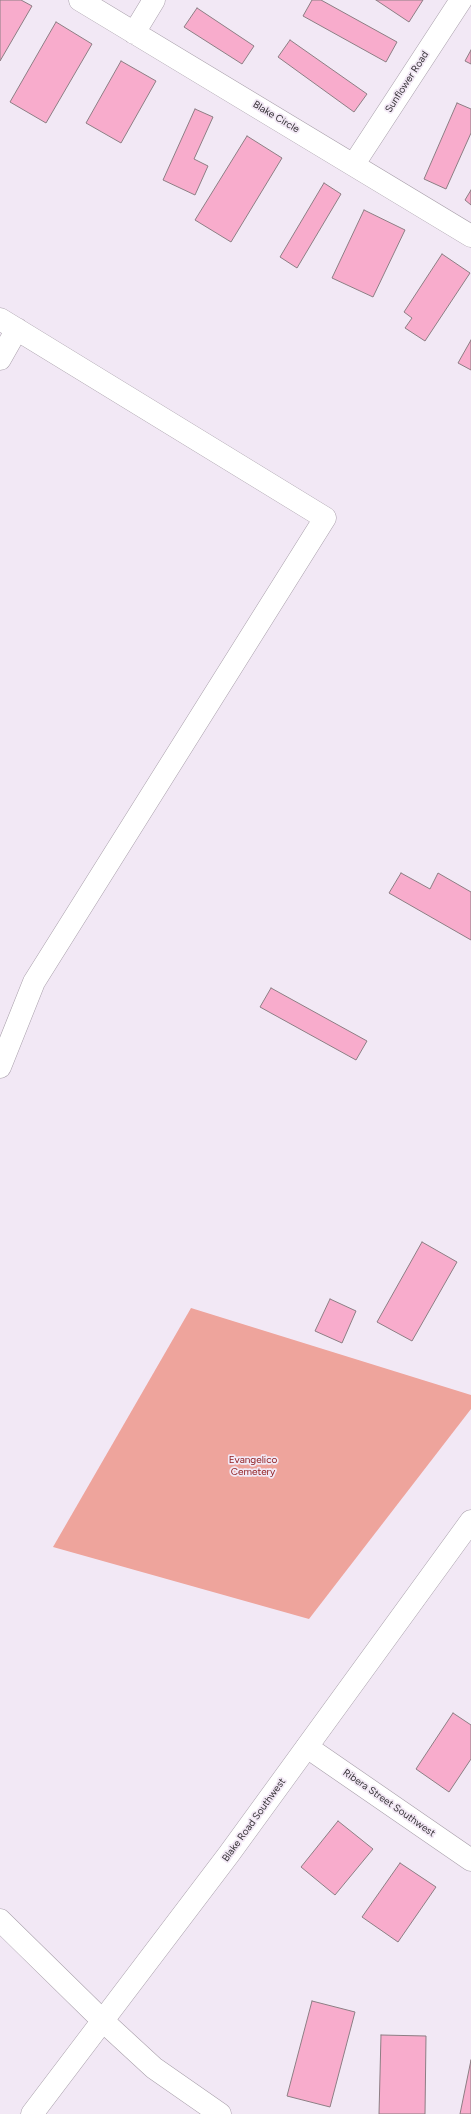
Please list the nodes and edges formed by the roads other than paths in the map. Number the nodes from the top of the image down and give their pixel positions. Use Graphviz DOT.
graph roads {
  1 [pos="80,0"];
  2 [pos="154,0"];
  3 [pos="461,0"];
  4 [pos="134,33"];
  5 [pos="354,164"];
  6 [pos="471,236"];
  7 [pos="9,324"];
  8 [pos="0,359"];
  9 [pos="0,1067"];
  10 [pos="471,1521"];
  11 [pos="307,1747"];
  12 [pos="471,1860"];
  13 [pos="0,1920"];
  14 [pos="103,2021"];
  15 [pos="32,2114"];
  16 [pos="220,2114"];
  1 -- 4 [label="street, Blake Circle"];
  2 -- 4 [label="street"];
  3 -- 5 [label="street, Sunflower Road"];
  4 -- 5 [label="street, Blake Circle"];
  5 -- 6 [label="street, Blake Circle"];
  7 -- 8 [label="street"];
  7 -- 9 [label="street"];
  10 -- 11 [label="street, Blake Road Southwest"];
  11 -- 12 [label="street, Ribera Street Southwest"];
  11 -- 14 [label="street, Blake Road Southwest"];
  13 -- 14 [label="street"];
  14 -- 15 [label="street, Blake Road Southwest"];
  14 -- 16 [label="street"];
}
